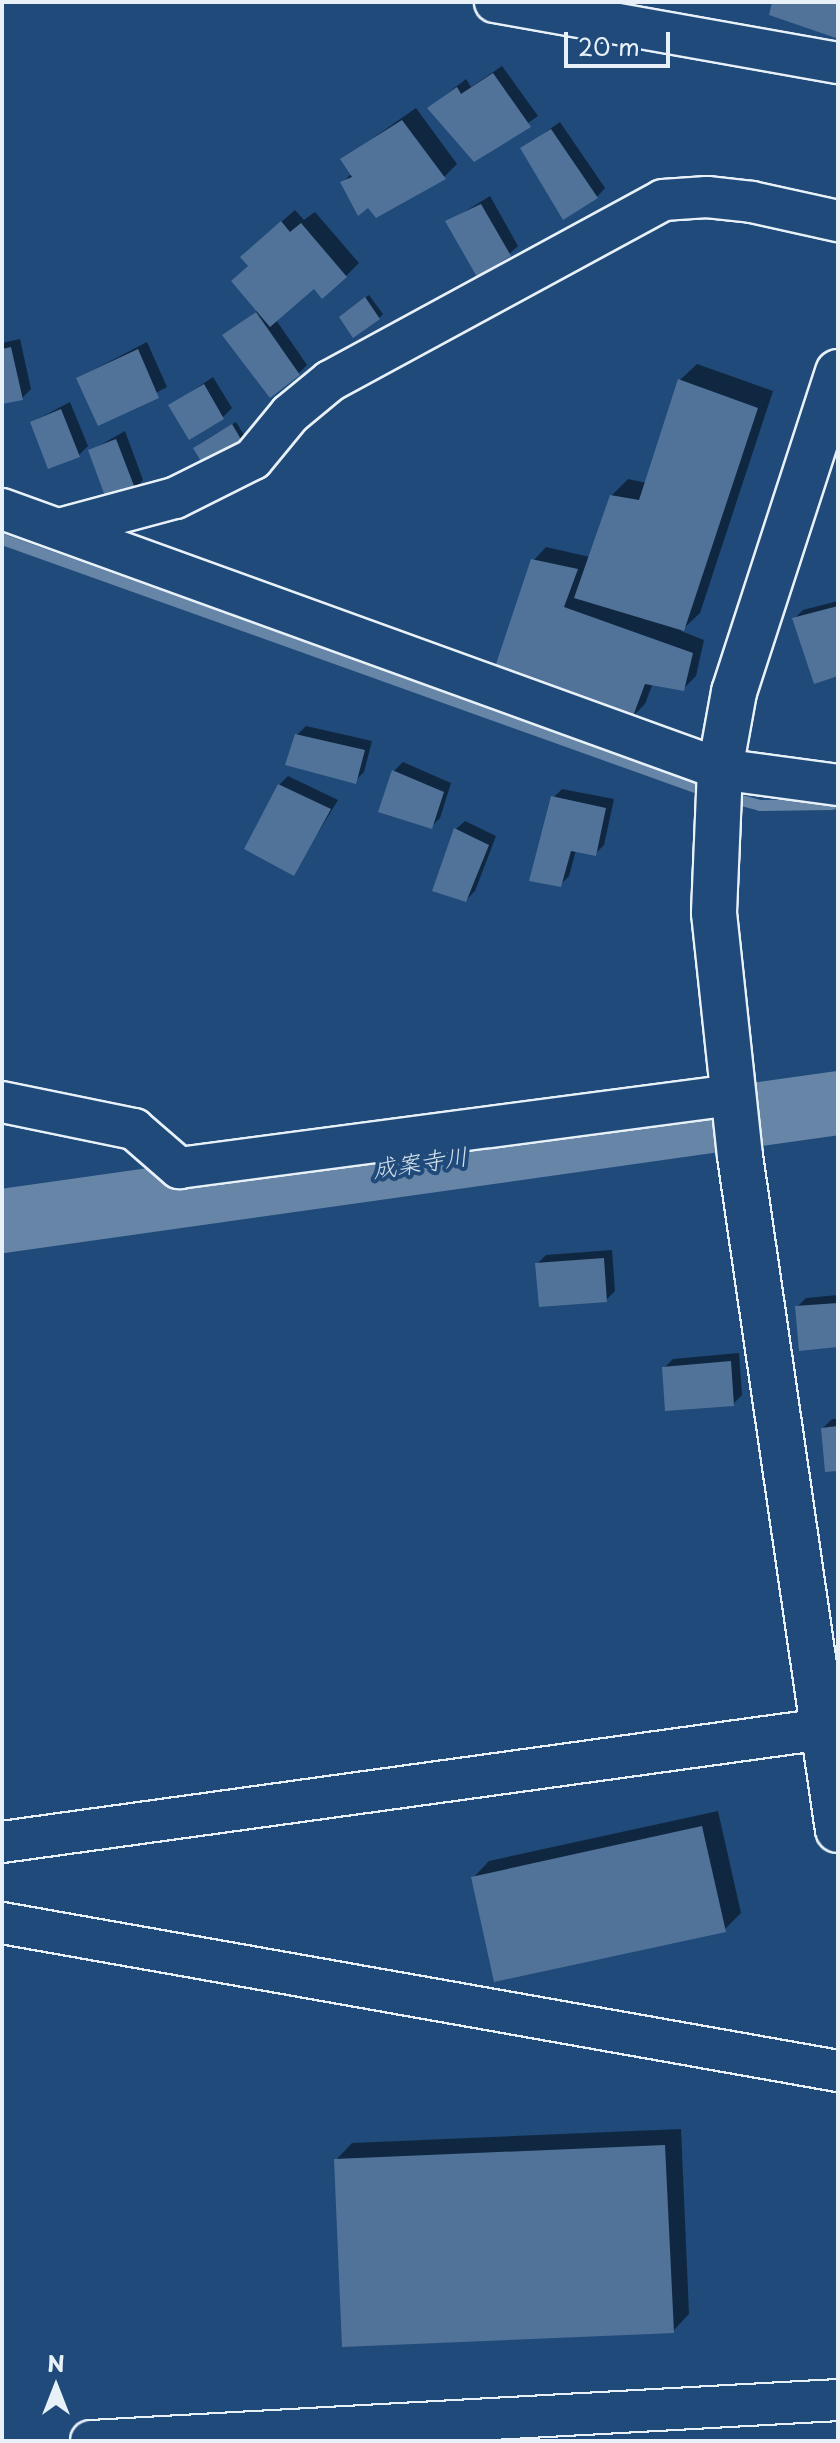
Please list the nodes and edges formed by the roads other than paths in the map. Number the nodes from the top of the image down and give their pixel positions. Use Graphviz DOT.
graph roads {
  1 [pos="495,2"];
  2 [pos="838,63"];
  3 [pos="838,221"];
  4 [pos="838,372"];
  5 [pos="2,509"];
  6 [pos="59,529"];
  7 [pos="720,769"];
  8 [pos="838,785"];
  9 [pos="732,1095"];
  10 [pos="2,1102"];
  11 [pos="830,1728"];
  12 [pos="838,1830"];
  13 [pos="2,1842"];
  14 [pos="2,1923"];
  15 [pos="838,2071"];
  16 [pos="838,2400"];
  17 [pos="91,2441"];
  1 -- 2 [label="street"];
  3 -- 6 [label="street"];
  4 -- 7 [label="street"];
  5 -- 6 [label="street"];
  6 -- 7 [label="street"];
  7 -- 8 [label="street"];
  7 -- 9 [label="street"];
  9 -- 10 [label="street"];
  9 -- 11 [label="street"];
  11 -- 12 [label="street"];
  11 -- 13 [label="street"];
  14 -- 15 [label="street"];
  16 -- 17 [label="street"];
}
